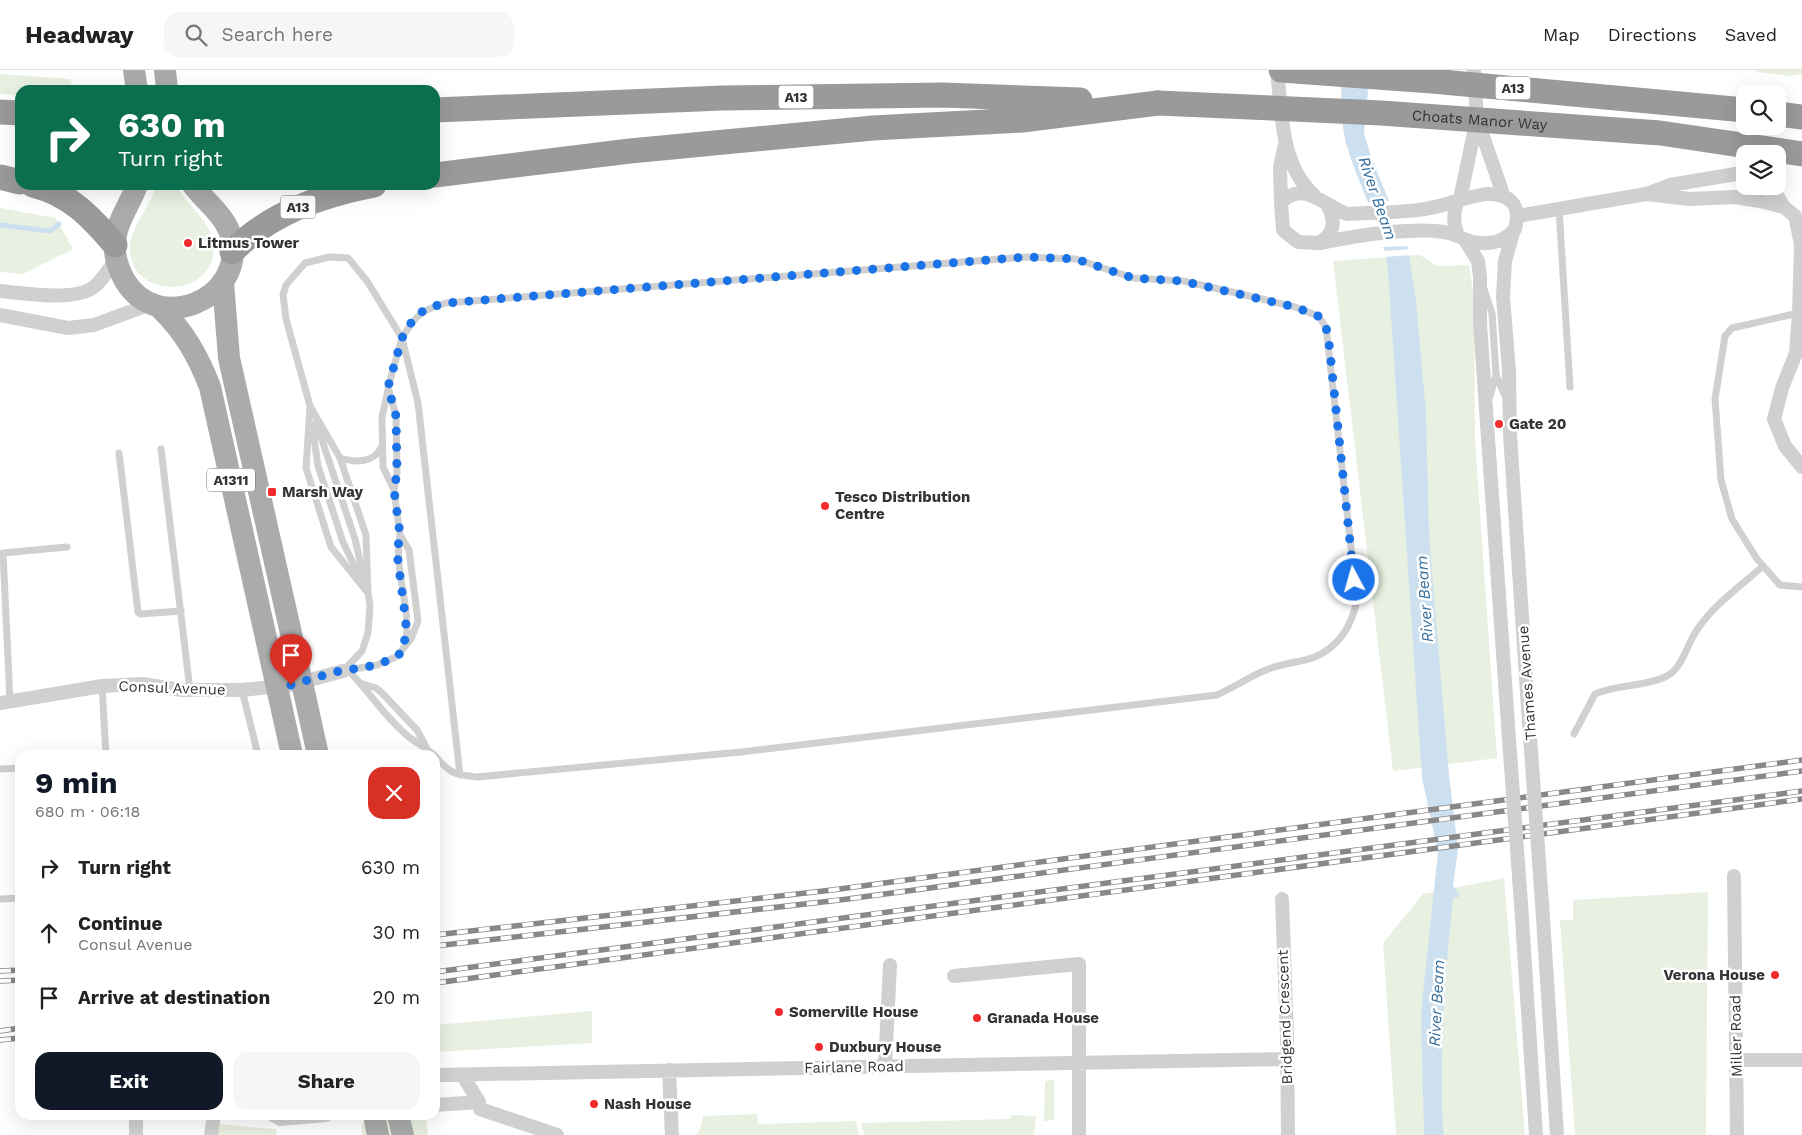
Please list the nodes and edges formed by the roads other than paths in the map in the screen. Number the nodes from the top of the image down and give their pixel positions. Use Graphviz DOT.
graph roads {
  1 [pos="134,70"];
  2 [pos="165,70"];
  3 [pos="1277,70"];
  4 [pos="1281,70"];
  5 [pos="1474,70"];
  6 [pos="136,85"];
  7 [pos="166,85"];
  8 [pos="1158,103"];
  9 [pos="1736,109"];
  10 [pos="440,110"];
  11 [pos="0,112"];
  12 [pos="15,113"];
  13 [pos="1786,115"];
  14 [pos="1802,116"];
  15 [pos="1478,119"];
  16 [pos="1285,144"];
  17 [pos="1802,154"];
  18 [pos="440,174"];
  19 [pos="1736,174"];
  20 [pos="0,177"];
  21 [pos="15,181"];
  22 [pos="49,190"];
  23 [pos="135,190"];
  24 [pos="197,190"];
  25 [pos="350,190"];
  26 [pos="1503,194"];
  27 [pos="1648,194"];
  28 [pos="1778,195"];
  29 [pos="1314,196"];
  30 [pos="1459,199"];
  31 [pos="1281,202"];
  32 [pos="1328,206"];
  33 [pos="1559,208"];
  34 [pos="1793,215"];
  35 [pos="1518,216"];
  36 [pos="1512,233"];
  37 [pos="1462,238"];
  38 [pos="1319,244"];
  39 [pos="115,252"];
  40 [pos="232,252"];
  41 [pos="1480,277"];
  42 [pos="1503,279"];
  43 [pos="222,282"];
  44 [pos="0,291"];
  45 [pos="156,306"];
  46 [pos="1492,313"];
  47 [pos="1799,313"];
  48 [pos="0,315"];
  49 [pos="402,338"];
  50 [pos="1496,375"];
  51 [pos="388,387"];
  52 [pos="1570,387"];
  53 [pos="310,406"];
  54 [pos="1486,407"];
  55 [pos="1510,408"];
  56 [pos="383,443"];
  57 [pos="161,449"];
  58 [pos="119,453"];
  59 [pos="340,458"];
  60 [pos="1802,466"];
  61 [pos="394,490"];
  62 [pos="400,534"];
  63 [pos="67,547"];
  64 [pos="1763,566"];
  65 [pos="1802,587"];
  66 [pos="368,593"];
  67 [pos="181,611"];
  68 [pos="404,650"];
  69 [pos="345,670"];
  70 [pos="362,684"];
  71 [pos="102,686"];
  72 [pos="190,690"];
  73 [pos="242,690"];
  74 [pos="5,702"];
  75 [pos="1574,734"];
  76 [pos="426,747"];
  77 [pos="106,750"];
  78 [pos="257,750"];
  79 [pos="291,750"];
  80 [pos="317,750"];
  81 [pos="429,750"];
  82 [pos="440,762"];
  83 [pos="15,768"];
  84 [pos="0,769"];
  85 [pos="460,775"];
  86 [pos="1734,876"];
  87 [pos="15,898"];
  88 [pos="0,899"];
  89 [pos="1282,899"];
  90 [pos="890,964"];
  91 [pos="954,976"];
  92 [pos="1287,1059"];
  93 [pos="1736,1060"];
  94 [pos="1802,1060"];
  95 [pos="1078,1063"];
  96 [pos="885,1066"];
  97 [pos="669,1070"];
  98 [pos="440,1075"];
  99 [pos="457,1076"];
  100 [pos="479,1102"];
  101 [pos="440,1105"];
  102 [pos="136,1120"];
  103 [pos="213,1120"];
  104 [pos="375,1120"];
  105 [pos="399,1120"];
  106 [pos="136,1135"];
  107 [pos="211,1135"];
  108 [pos="378,1135"];
  109 [pos="403,1135"];
  110 [pos="557,1135"];
  111 [pos="672,1135"];
  112 [pos="1079,1135"];
  113 [pos="1288,1135"];
  114 [pos="1536,1135"];
  115 [pos="1558,1135"];
  116 [pos="1737,1135"];
  1 -- 6 [label="main road"];
  2 -- 7 [label="main road"];
  3 -- 16 [label="street"];
  4 -- 9 [label="highway, A13, bridge"];
  5 -- 15 [label="street"];
  8 -- 10 [label="highway, A13"];
  8 -- 17 [label="highway, Choats Manor Way / A13, bridge"];
  8 -- 18 [label="highway, A13"];
  11 -- 12 [label="highway"];
  13 -- 14 [label="highway"];
  15 -- 26 [label="street"];
  15 -- 30 [label="street"];
  16 -- 29 [label="street"];
  16 -- 31 [label="street"];
  19 -- 27 [label="street"];
  20 -- 21 [label="highway"];
  22 -- 39 [label="highway"];
  23 -- 39 [label="main road"];
  24 -- 40 [label="main road"];
  25 -- 40 [label="highway, A13"];
  26 -- 30 [label="street"];
  26 -- 35 [label="street"];
  27 -- 33 [label="street"];
  27 -- 34 [label="street"];
  28 -- 34 [label="street"];
  29 -- 31 [label="street"];
  29 -- 32 [label="street"];
  30 -- 32 [label="street"];
  30 -- 37 [label="street"];
  31 -- 38 [label="street"];
  32 -- 38 [label="street"];
  33 -- 35 [label="street"];
  33 -- 52 [label="lane"];
  34 -- 47 [label="street"];
  35 -- 36 [label="street"];
  36 -- 37 [label="street"];
  36 -- 42 [label="street, Thames Avenue"];
  37 -- 38 [label="street"];
  37 -- 41 [label="street, Thames Avenue"];
  39 -- 44 [label="street"];
  39 -- 45 [label="main road"];
  40 -- 43 [label="main road"];
  41 -- 46 [label="lane"];
  41 -- 54 [label="street, Thames Avenue"];
  42 -- 46 [label="lane"];
  42 -- 55 [label="street, Thames Avenue"];
  43 -- 45 [label="main road"];
  43 -- 80 [label="main road, A1311, bridge"];
  45 -- 48 [label="street"];
  45 -- 79 [label="main road, A1311, bridge"];
  46 -- 50 [label="lane"];
  47 -- 60 [label="street"];
  47 -- 64 [label="lane"];
  49 -- 51 [label="lane"];
  49 -- 53 [label="lane"];
  49 -- 85 [label="lane"];
  49 -- 85 [label="lane"];
  50 -- 54 [label="lane"];
  50 -- 55 [label="lane"];
  51 -- 56 [label="lane"];
  51 -- 61 [label="lane"];
  53 -- 59 [label="lane"];
  53 -- 66 [label="lane"];
  53 -- 66 [label="lane"];
  53 -- 66 [label="lane"];
  54 -- 114 [label="street, Thames Avenue, bridge"];
  55 -- 115 [label="street, Thames Avenue, bridge"];
  56 -- 59 [label="lane"];
  56 -- 61 [label="lane"];
  57 -- 67 [label="lane"];
  58 -- 67 [label="lane"];
  59 -- 66 [label="lane"];
  61 -- 62 [label="lane"];
  62 -- 68 [label="lane"];
  62 -- 68 [label="lane"];
  63 -- 74 [label="lane"];
  64 -- 65 [label="lane"];
  64 -- 75 [label="lane"];
  66 -- 69 [label="lane"];
  67 -- 72 [label="lane"];
  68 -- 69 [label="lane"];
  69 -- 70 [label="lane"];
  69 -- 73 [label="street, Consul Avenue"];
  70 -- 76 [label="lane"];
  70 -- 76 [label="lane"];
  71 -- 72 [label="street, Consul Avenue"];
  71 -- 74 [label="street, Consul Avenue"];
  71 -- 77 [label="lane"];
  72 -- 73 [label="street, Consul Avenue"];
  73 -- 78 [label="lane"];
  76 -- 81 [label="lane"];
  82 -- 85 [label="lane"];
  83 -- 84 [label="lane"];
  86 -- 93 [label="street, Miller Road"];
  87 -- 88 [label="lane"];
  89 -- 92 [label="street, Bridgend Crescent"];
  90 -- 96 [label="street"];
  91 -- 95 [label="street"];
  92 -- 95 [label="street, Fairlane Road"];
  92 -- 113 [label="street, Bridgend Crescent"];
  93 -- 94 [label="street"];
  93 -- 116 [label="street, Miller Road"];
  95 -- 96 [label="street, Fairlane Road"];
  95 -- 112 [label="street"];
  96 -- 97 [label="street, Fairlane Road"];
  97 -- 99 [label="street, Fairlane Road"];
  97 -- 111 [label="street"];
  98 -- 99 [label="street, Fairlane Road"];
  99 -- 100 [label="street"];
  100 -- 101 [label="street"];
  100 -- 110 [label="street"];
  102 -- 106 [label="street"];
  103 -- 107 [label="street"];
  104 -- 108 [label="main road"];
  105 -- 109 [label="main road"];
}
